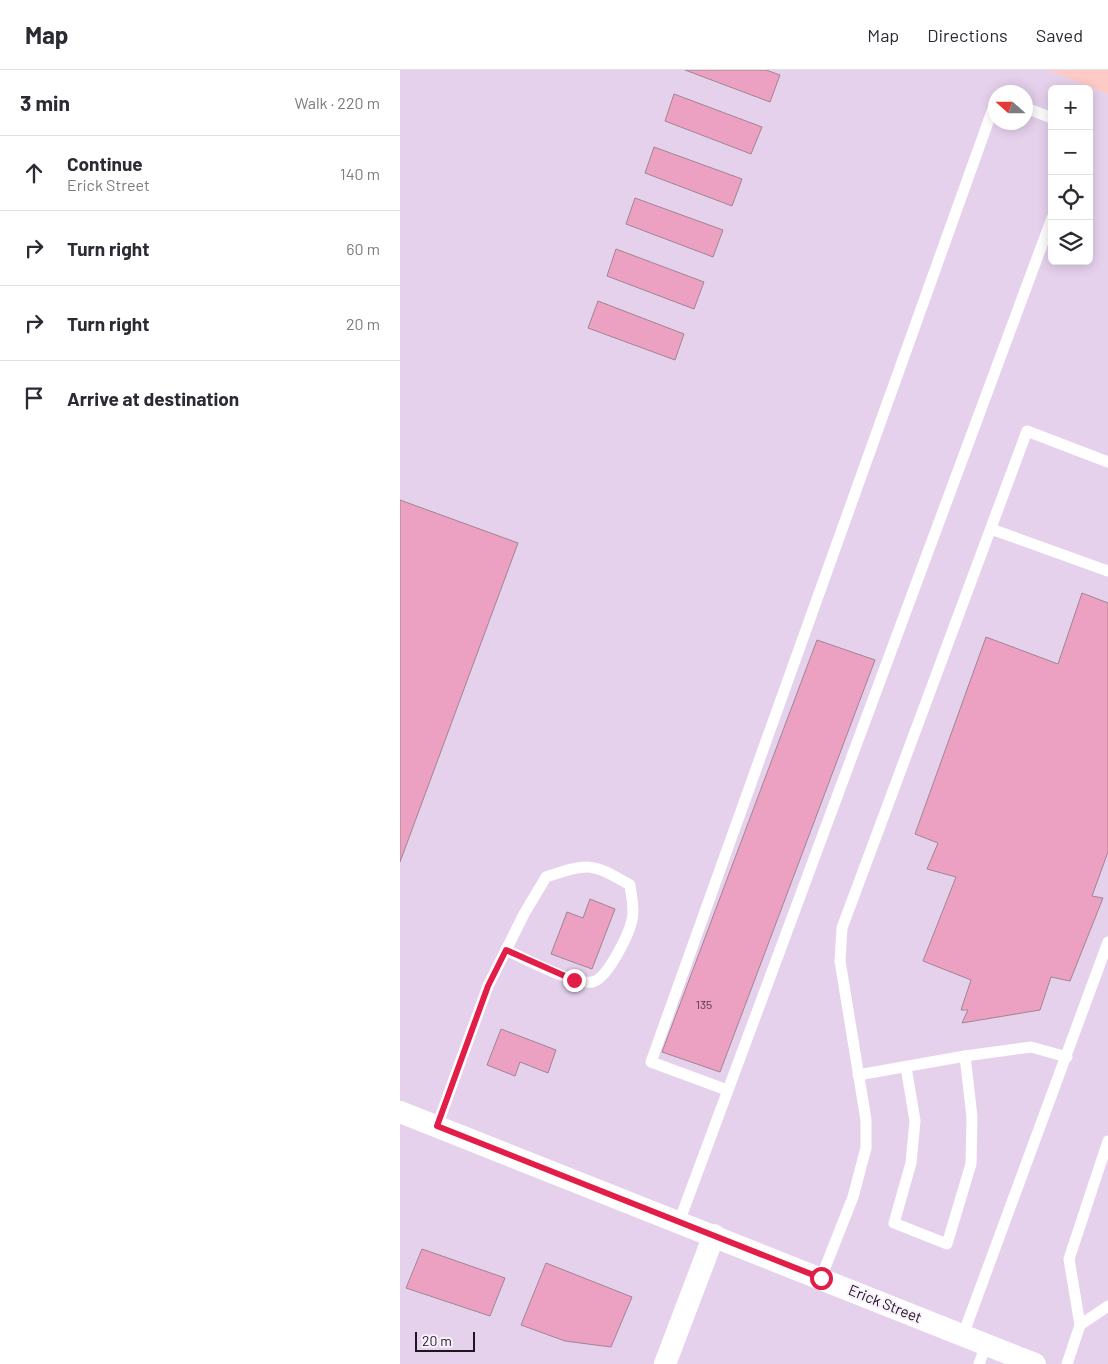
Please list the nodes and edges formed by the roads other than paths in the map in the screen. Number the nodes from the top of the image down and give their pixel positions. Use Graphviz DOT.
graph roads {
  1 [pos="1033,111"];
  2 [pos="1048,116"];
  3 [pos="988,122"];
  4 [pos="1051,220"];
  5 [pos="1108,462"];
  6 [pos="991,529"];
  7 [pos="1108,572"];
  8 [pos="1108,942"];
  9 [pos="506,950"];
  10 [pos="965,1056"];
  11 [pos="1067,1057"];
  12 [pos="906,1066"];
  13 [pos="858,1075"];
  14 [pos="727,1090"];
  15 [pos="400,1112"];
  16 [pos="437,1126"];
  17 [pos="1108,1141"];
  18 [pos="679,1222"];
  19 [pos="714,1235"];
  20 [pos="821,1278"];
  21 [pos="1108,1306"];
  22 [pos="1080,1325"];
  23 [pos="963,1336"];
  24 [pos="982,1354"];
  25 [pos="665,1364"];
  26 [pos="1035,1364"];
  27 [pos="1067,1364"];
  1 -- 2 [label="lane"];
  3 -- 14 [label="lane"];
  4 -- 14 [label="lane"];
  5 -- 6 [label="lane"];
  6 -- 7 [label="lane"];
  6 -- 13 [label="lane"];
  8 -- 11 [label="lane"];
  9 -- 9 [label="lane"];
  9 -- 16 [label="lane"];
  10 -- 11 [label="lane"];
  10 -- 12 [label="lane"];
  10 -- 12 [label="lane"];
  11 -- 23 [label="lane"];
  12 -- 13 [label="lane"];
  13 -- 20 [label="lane"];
  14 -- 18 [label="lane"];
  15 -- 16 [label="street, Erick Street"];
  16 -- 18 [label="street, Erick Street"];
  17 -- 22 [label="lane"];
  18 -- 19 [label="street, Erick Street"];
  19 -- 20 [label="street, Erick Street"];
  19 -- 25 [label="street"];
  20 -- 23 [label="street, Erick Street"];
  21 -- 22 [label="lane"];
  22 -- 27 [label="lane"];
  23 -- 24 [label="street, Erick Street"];
  24 -- 26 [label="street, Erick Street"];
}
